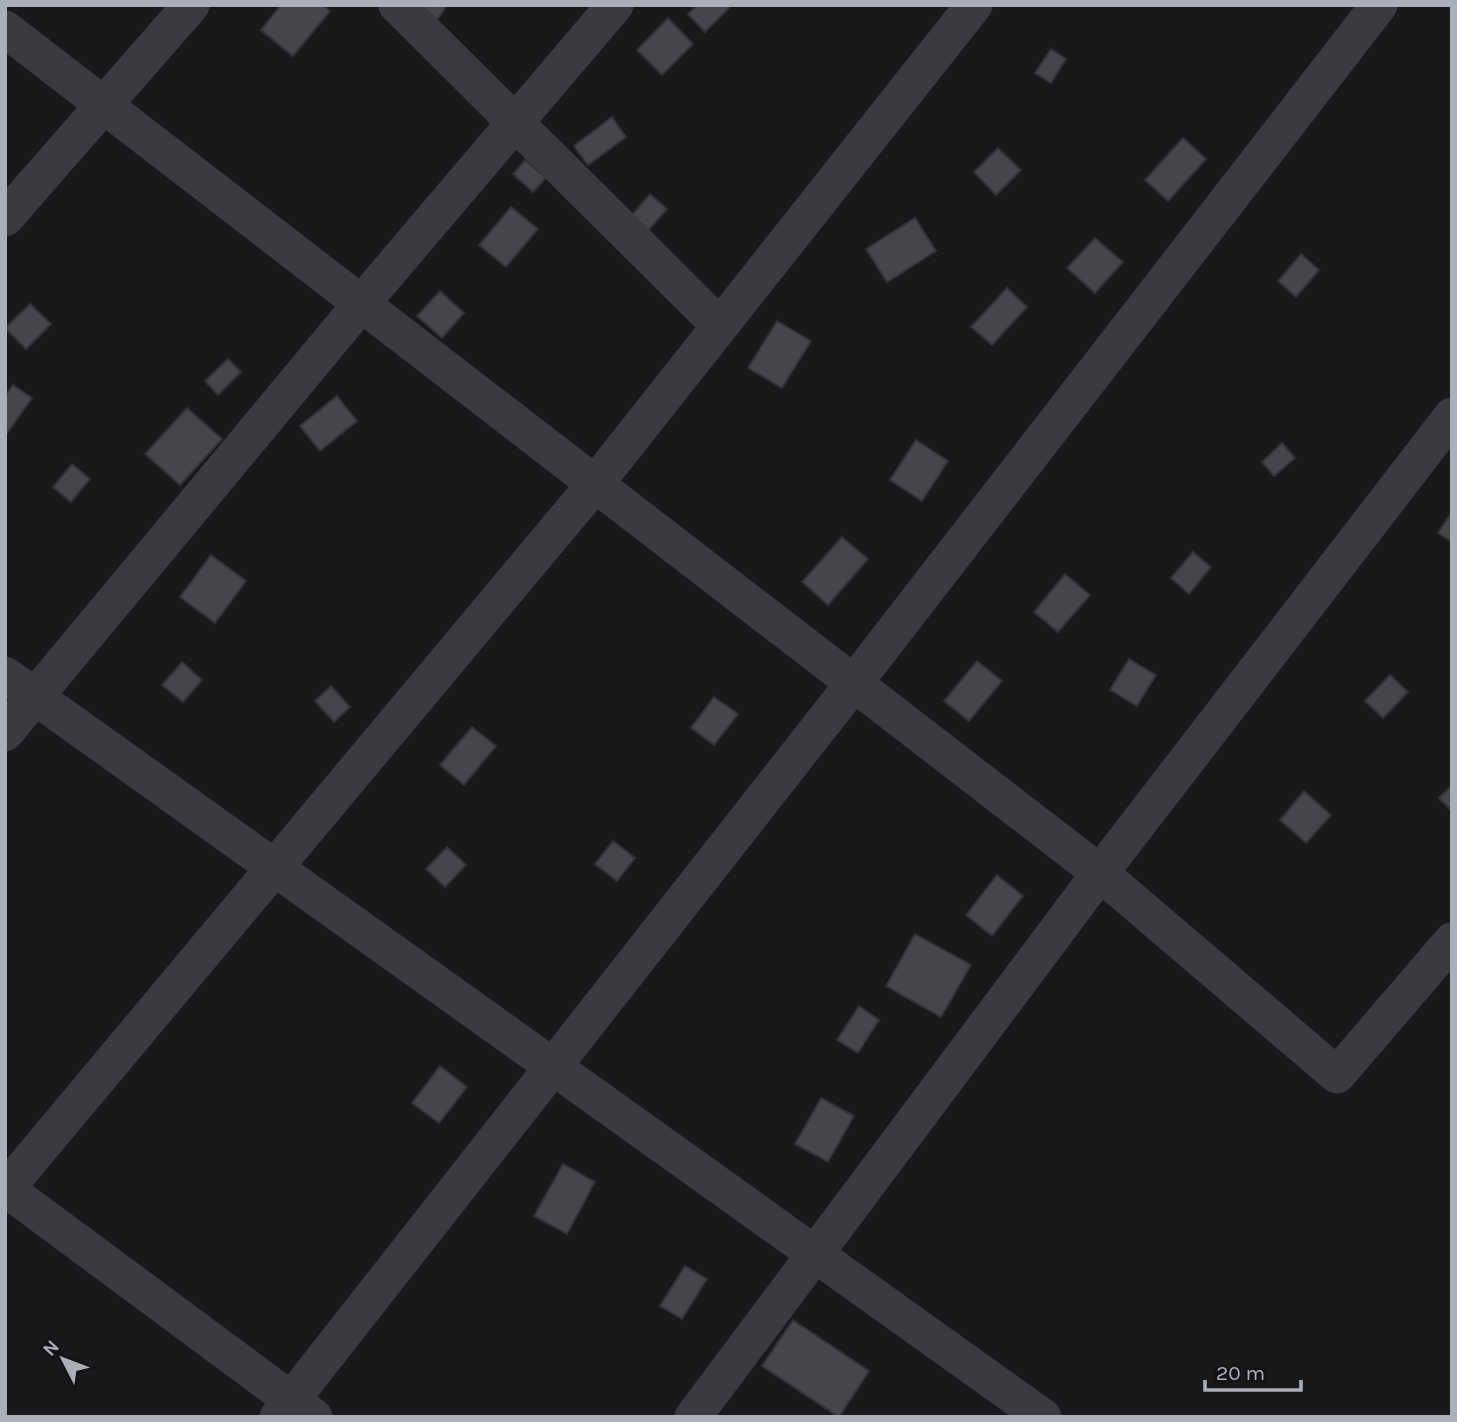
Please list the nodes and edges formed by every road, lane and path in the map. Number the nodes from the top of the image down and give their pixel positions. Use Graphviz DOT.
graph roads {
  1 [pos="191,5"];
  2 [pos="397,5"];
  3 [pos="615,5"];
  4 [pos="974,5"];
  5 [pos="1379,5"];
  6 [pos="5,29"];
  7 [pos="104,105"];
  8 [pos="515,122"];
  9 [pos="5,218"];
  10 [pos="361,303"];
  11 [pos="720,326"];
  12 [pos="1452,416"];
  13 [pos="595,484"];
  14 [pos="5,675"];
  15 [pos="853,683"];
  16 [pos="36,696"];
  17 [pos="5,733"];
  18 [pos="275,867"];
  19 [pos="1100,873"];
  20 [pos="1452,941"];
  21 [pos="553,1066"];
  22 [pos="6,1189"];
  23 [pos="815,1254"];
  24 [pos="295,1411"];
  25 [pos="693,1417"];
  26 [pos="1042,1417"];
  1 -- 7 [label="street"];
  2 -- 8 [label="street"];
  3 -- 8 [label="street"];
  4 -- 11 [label="street"];
  5 -- 15 [label="street"];
  6 -- 7 [label="street"];
  7 -- 9 [label="street"];
  7 -- 10 [label="street"];
  8 -- 10 [label="street"];
  8 -- 11 [label="street"];
  10 -- 13 [label="street"];
  10 -- 16 [label="street"];
  11 -- 13 [label="street"];
  12 -- 19 [label="street"];
  13 -- 15 [label="street"];
  13 -- 18 [label="street"];
  14 -- 16 [label="street"];
  15 -- 19 [label="street"];
  15 -- 21 [label="street"];
  16 -- 17 [label="street"];
  16 -- 18 [label="street"];
  18 -- 21 [label="street"];
  18 -- 22 [label="street"];
  19 -- 20 [label="street"];
  19 -- 23 [label="street"];
  21 -- 23 [label="street"];
  21 -- 24 [label="street"];
  22 -- 24 [label="street"];
  23 -- 25 [label="street"];
  23 -- 26 [label="street"];
}
